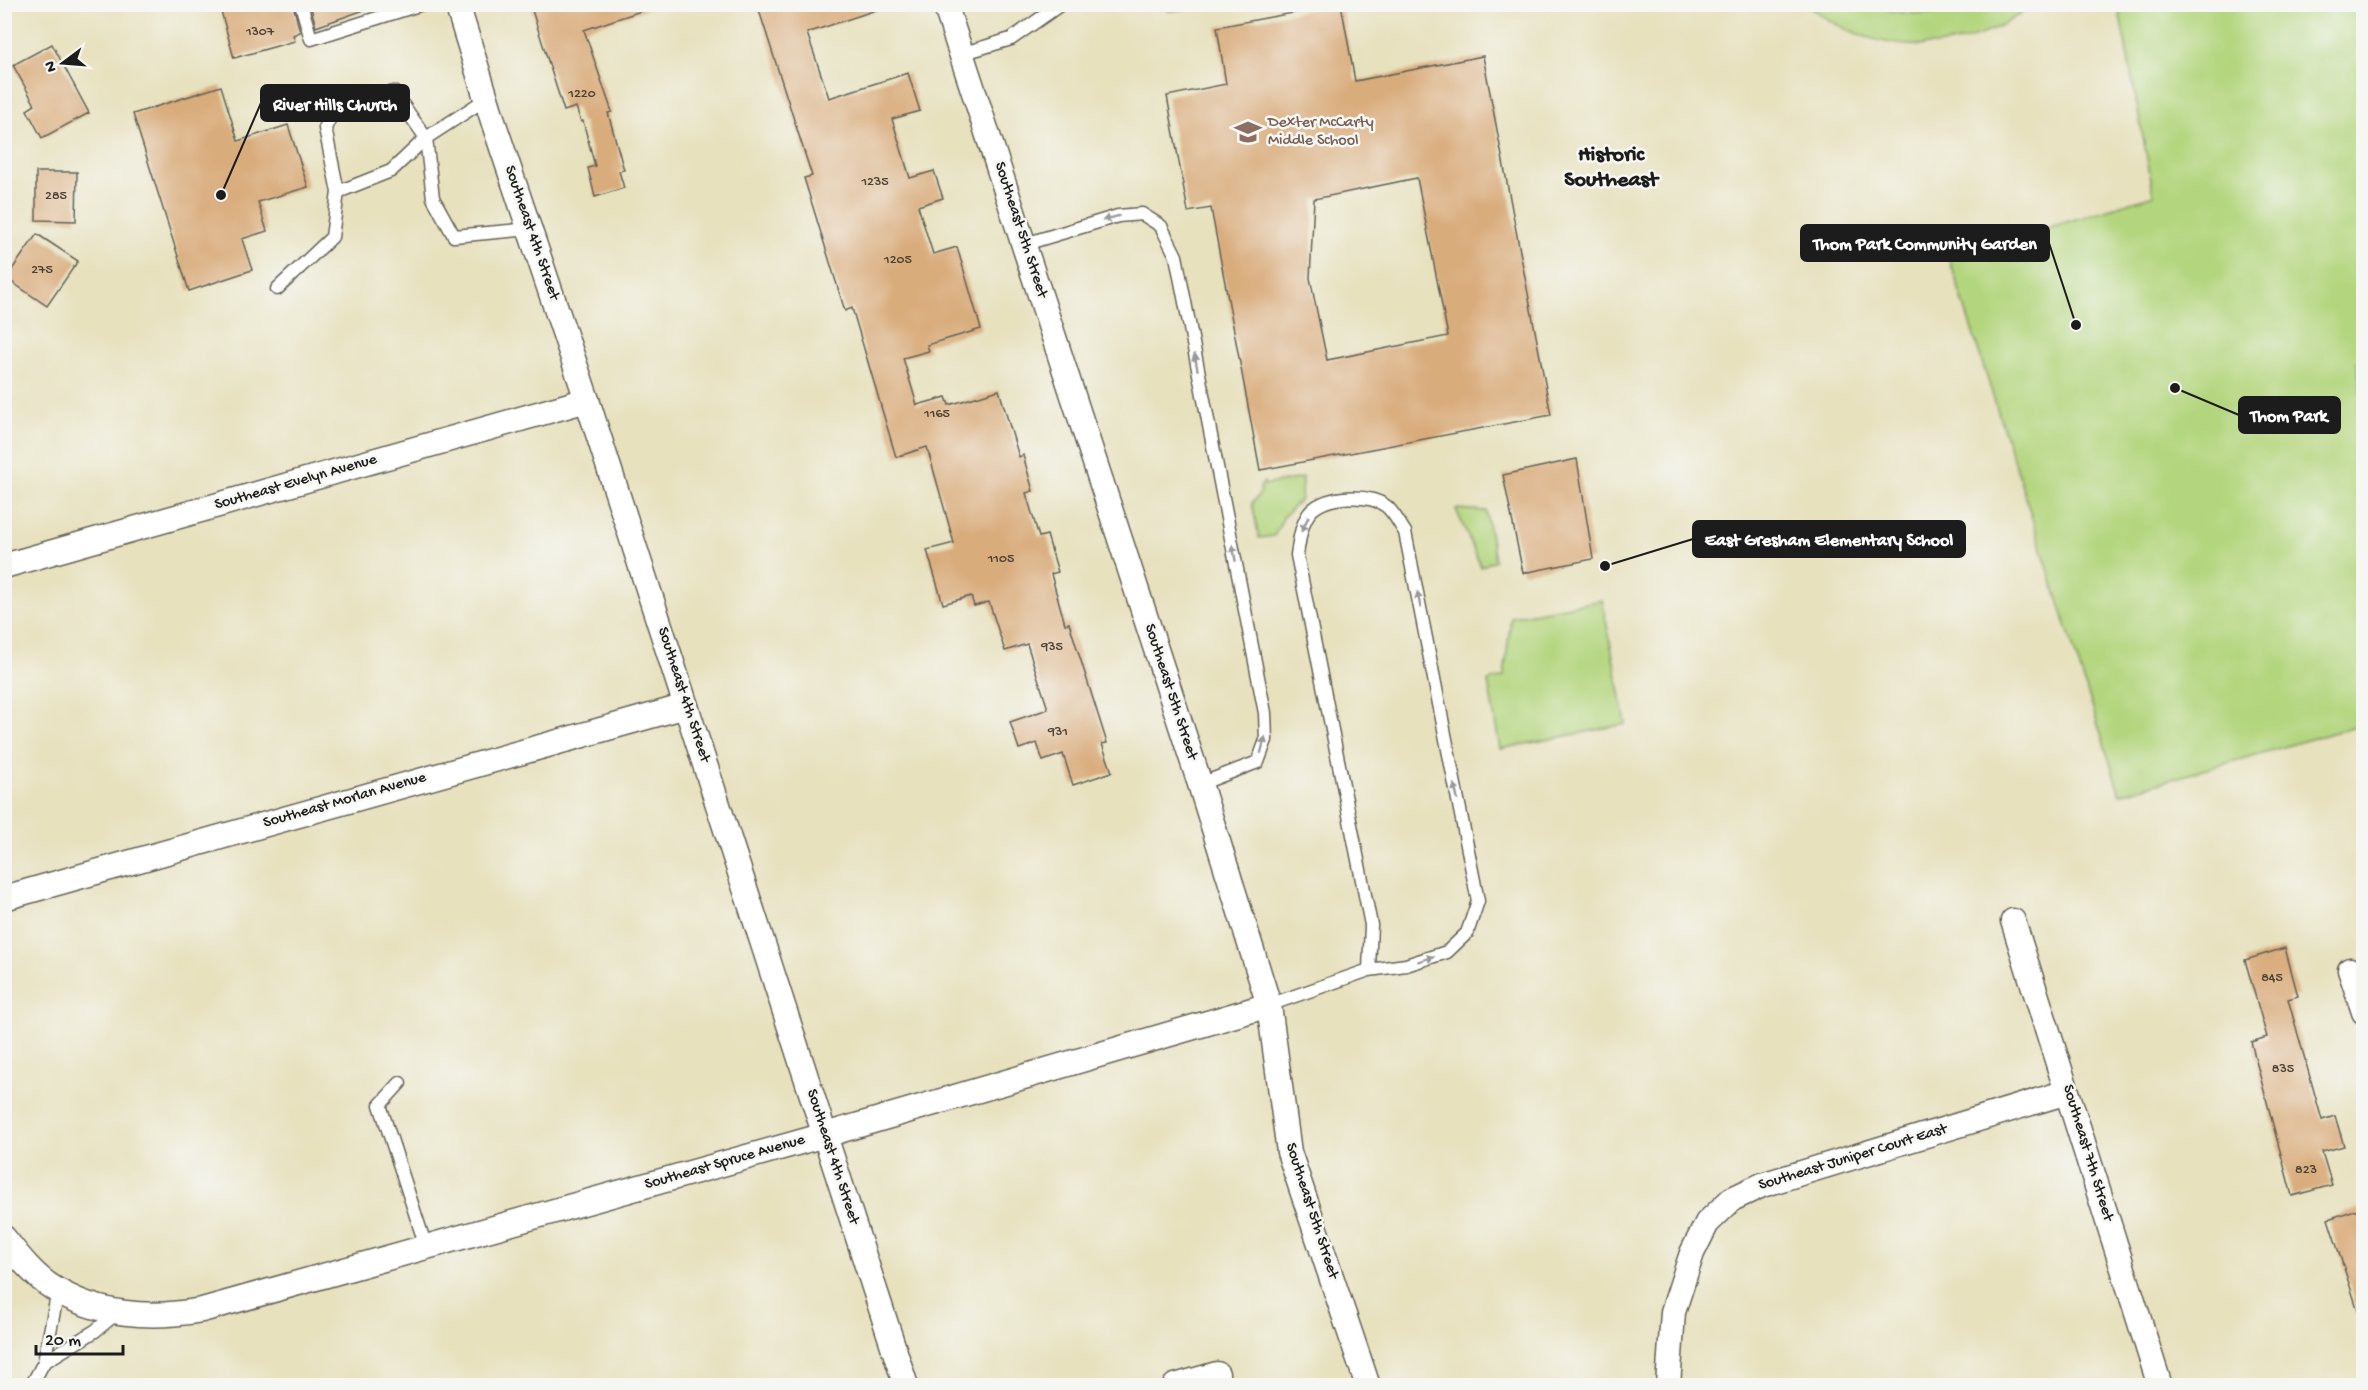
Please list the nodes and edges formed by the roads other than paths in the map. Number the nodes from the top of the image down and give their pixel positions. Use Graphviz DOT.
graph roads {
  1 [pos="301,4"];
  2 [pos="422,4"];
  3 [pos="457,4"];
  4 [pos="945,4"];
  5 [pos="1061,4"];
  6 [pos="1044,10"];
  7 [pos="961,54"];
  8 [pos="486,99"];
  9 [pos="426,138"];
  10 [pos="338,192"];
  11 [pos="530,229"];
  12 [pos="1025,244"];
  13 [pos="277,289"];
  14 [pos="587,400"];
  15 [pos="4,567"];
  16 [pos="686,705"];
  17 [pos="1200,784"];
  18 [pos="4,898"];
  19 [pos="2013,921"];
  20 [pos="1369,970"];
  21 [pos="2350,970"];
  22 [pos="1269,1005"];
  23 [pos="2364,1012"];
  24 [pos="400,1083"];
  25 [pos="2067,1092"];
  26 [pos="825,1135"];
  27 [pos="4,1238"];
  28 [pos="426,1247"];
  29 [pos="58,1291"];
  30 [pos="118,1312"];
  31 [pos="44,1362"];
  32 [pos="1216,1374"];
  33 [pos="31,1386"];
  34 [pos="906,1386"];
  35 [pos="1175,1386"];
  36 [pos="1368,1386"];
  37 [pos="1668,1386"];
  38 [pos="2160,1386"];
  1 -- 2 [label="lane"];
  3 -- 8 [label="street, Southeast 4th Street"];
  4 -- 7 [label="street, Southeast 5th Street"];
  5 -- 6 [label="lane"];
  6 -- 7 [label="lane"];
  7 -- 12 [label="street, Southeast 5th Street"];
  8 -- 9 [label="lane"];
  8 -- 11 [label="street, Southeast 4th Street"];
  9 -- 10 [label="lane"];
  9 -- 10 [label="lane"];
  9 -- 11 [label="lane"];
  10 -- 13 [label="lane"];
  11 -- 14 [label="street, Southeast 4th Street"];
  12 -- 17 [label="street, Southeast 5th Street"];
  17 -- 12 [label="lane, one-way"];
  14 -- 15 [label="street, Southeast Evelyn Avenue"];
  14 -- 16 [label="street, Southeast 4th Street"];
  16 -- 18 [label="street, Southeast Morlan Avenue"];
  16 -- 26 [label="street, Southeast 4th Street"];
  17 -- 22 [label="street, Southeast 5th Street"];
  19 -- 25 [label="street, Southeast 7th Street"];
  20 -- 20 [label="lane, one-way"];
  20 -- 22 [label="lane"];
  21 -- 23 [label="street"];
  22 -- 26 [label="street, Southeast Spruce Avenue"];
  22 -- 36 [label="street, Southeast 5th Street"];
  24 -- 28 [label="lane"];
  25 -- 37 [label="street, Southeast Juniper Court East"];
  25 -- 38 [label="street, Southeast 7th Street"];
  26 -- 28 [label="street, Southeast Spruce Avenue"];
  26 -- 34 [label="street, Southeast 4th Street"];
  27 -- 29 [label="street, Southeast Spruce Avenue"];
  28 -- 30 [label="street, Southeast Spruce Avenue"];
  29 -- 30 [label="street, Southeast Spruce Avenue"];
  29 -- 31 [label="lane"];
  30 -- 31 [label="lane"];
  31 -- 33 [label="lane"];
  32 -- 35 [label="street"];
}
